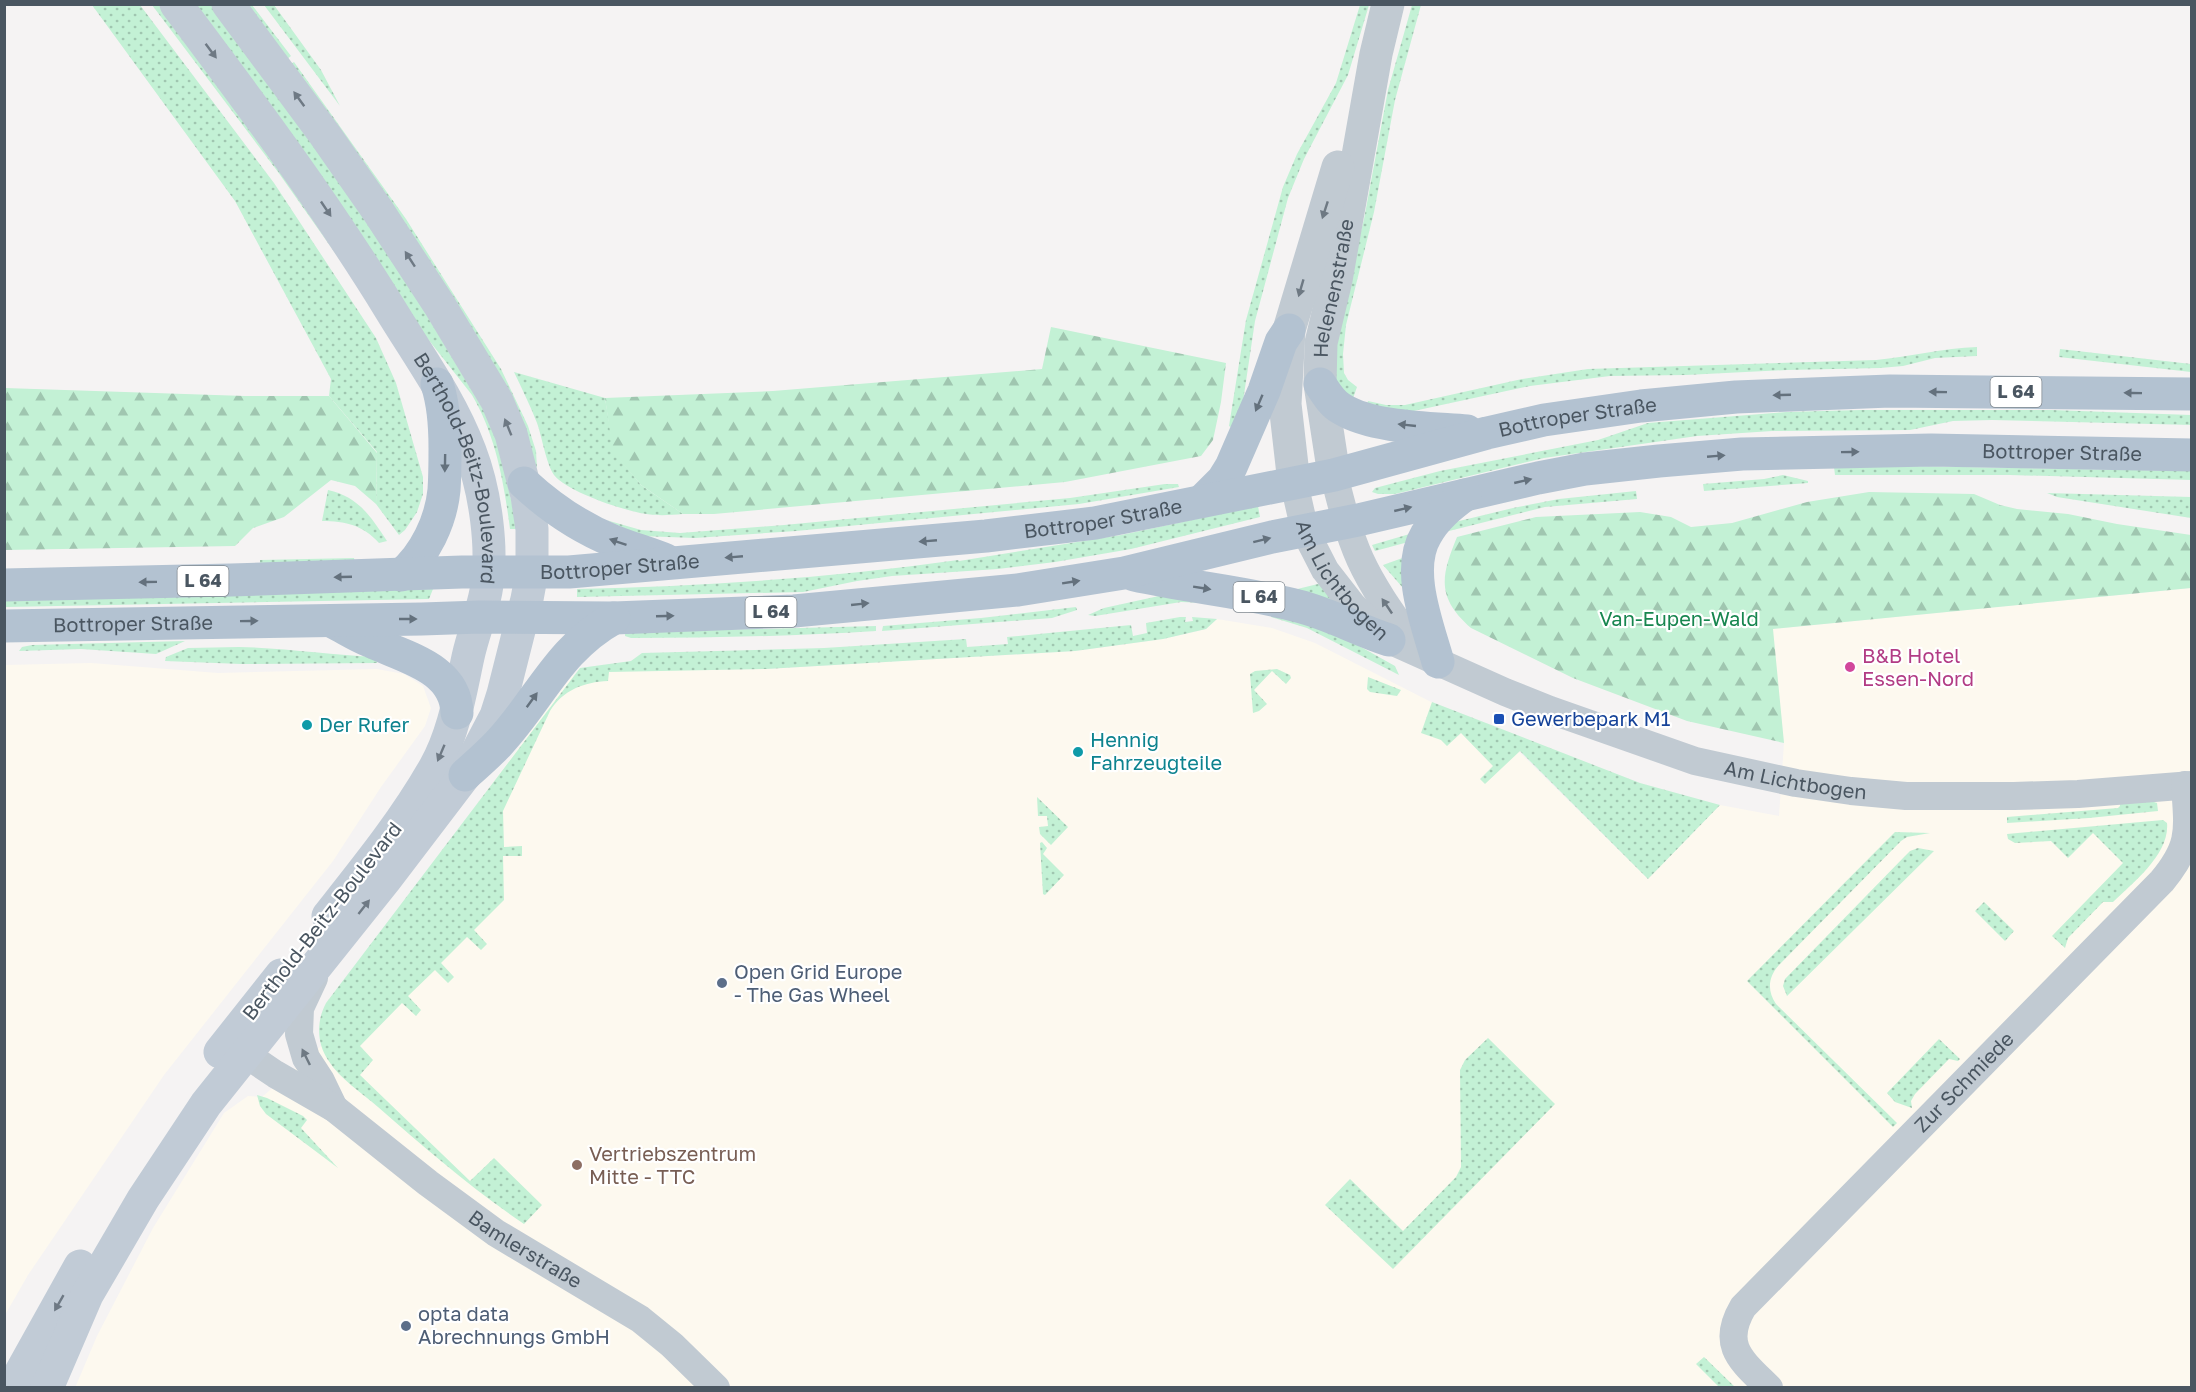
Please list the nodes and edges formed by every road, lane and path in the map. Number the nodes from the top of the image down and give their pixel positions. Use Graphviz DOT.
graph roads {
  1 [pos="176,4"];
  2 [pos="228,4"];
  3 [pos="1388,4"];
  4 [pos="1376,54"];
  5 [pos="1289,330"];
  6 [pos="437,384"];
  7 [pos="1320,384"];
  8 [pos="2192,394"];
  9 [pos="1487,433"];
  10 [pos="2192,455"];
  11 [pos="1334,475"];
  12 [pos="524,483"];
  13 [pos="1293,483"];
  14 [pos="1466,494"];
  15 [pos="1202,501"];
  16 [pos="1346,522"];
  17 [pos="1305,531"];
  18 [pos="673,562"];
  19 [pos="488,572"];
  20 [pos="532,572"];
  21 [pos="1124,573"];
  22 [pos="401,575"];
  23 [pos="4,585"];
  24 [pos="480,616"];
  25 [pos="523,618"];
  26 [pos="614,618"];
  27 [pos="328,620"];
  28 [pos="4,626"];
  29 [pos="1389,640"];
  30 [pos="1429,658"];
  31 [pos="457,713"];
  32 [pos="465,775"];
  33 [pos="2188,785"];
  34 [pos="327,953"];
  35 [pos="236,1048"];
  36 [pos="334,1108"];
  37 [pos="1760,1378"];
  38 [pos="12,1388"];
  39 [pos="47,1388"];
  40 [pos="716,1388"];
  1 -- 6 [label="main road, Berthold-Beitz-Boulevard, one-way"];
  12 -- 2 [label="main road, Berthold-Beitz-Boulevard, one-way"];
  3 -- 4 [label="street, Helenenstraße"];
  4 -- 5 [label="street, Helenenstraße, one-way"];
  4 -- 7 [label="street, Helenenstraße"];
  5 -- 13 [label="street, Helenenstraße"];
  5 -- 15 [label="main road, one-way"];
  6 -- 19 [label="main road, Berthold-Beitz-Boulevard"];
  6 -- 22 [label="main road, one-way"];
  9 -- 7 [label="main road, one-way"];
  7 -- 11 [label="street, Helenenstraße"];
  8 -- 9 [label="main road, Bottroper Straße / L 64, one-way"];
  9 -- 11 [label="main road, Bottroper Straße / L 64"];
  14 -- 10 [label="main road, Bottroper Straße / L 64, one-way"];
  11 -- 13 [label="main road, Bottroper Straße / L 64"];
  11 -- 16 [label="street, Helenenstraße"];
  18 -- 12 [label="main road, one-way"];
  12 -- 20 [label="main road, Berthold-Beitz-Boulevard"];
  13 -- 15 [label="main road, Bottroper Straße / L 64"];
  13 -- 17 [label="street, Am Lichtbogen"];
  16 -- 14 [label="main road, Bottroper Straße / L 64, one-way"];
  14 -- 30 [label="main road"];
  15 -- 18 [label="main road, Bottroper Straße / L 64, one-way"];
  16 -- 17 [label="main road, Bottroper Straße / L 64"];
  30 -- 16 [label="street, Am Lichtbogen, one-way"];
  21 -- 17 [label="main road, Bottroper Straße / L 64, one-way"];
  17 -- 29 [label="street, Am Lichtbogen"];
  18 -- 20 [label="main road, Bottroper Straße / L 64"];
  19 -- 20 [label="main road, Bottroper Straße / L 64"];
  19 -- 22 [label="main road, Bottroper Straße / L 64"];
  19 -- 24 [label="main road, Berthold-Beitz-Boulevard"];
  20 -- 25 [label="main road, Berthold-Beitz-Boulevard"];
  26 -- 21 [label="main road, Bottroper Straße / L 64, one-way"];
  21 -- 29 [label="main road, L 64, one-way"];
  22 -- 23 [label="main road, Bottroper Straße / L 64, one-way"];
  24 -- 25 [label="main road, Bottroper Straße / L 64"];
  27 -- 24 [label="main road, Bottroper Straße / L 64, one-way"];
  24 -- 31 [label="main road, Berthold-Beitz-Boulevard"];
  25 -- 26 [label="main road, Bottroper Straße / L 64"];
  25 -- 32 [label="main road, Berthold-Beitz-Boulevard"];
  32 -- 26 [label="main road, one-way"];
  28 -- 27 [label="main road, Bottroper Straße / L 64, one-way"];
  27 -- 31 [label="main road"];
  29 -- 30 [label="street, Am Lichtbogen"];
  30 -- 33 [label="street, Am Lichtbogen"];
  31 -- 35 [label="main road, Berthold-Beitz-Boulevard, one-way"];
  34 -- 32 [label="main road, Berthold-Beitz-Boulevard, one-way"];
  33 -- 37 [label="street, Zur Schmiede"];
  34 -- 35 [label="main road, Berthold-Beitz-Boulevard"];
  36 -- 34 [label="street, Bamlerstraße, one-way"];
  35 -- 36 [label="street, Bamlerstraße"];
  35 -- 38 [label="main road, Berthold-Beitz-Boulevard, one-way"];
  35 -- 39 [label="main road, Berthold-Beitz-Boulevard"];
  36 -- 40 [label="street, Bamlerstraße"];
}
